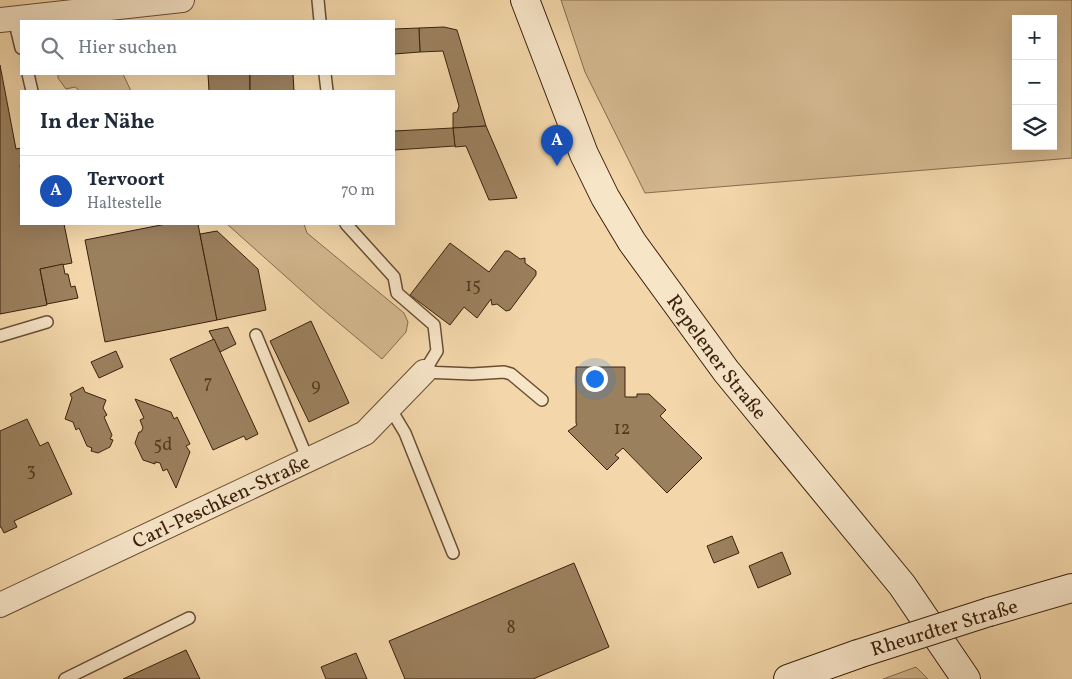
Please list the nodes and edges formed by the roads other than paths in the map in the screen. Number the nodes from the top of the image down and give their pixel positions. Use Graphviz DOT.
graph roads {
  1 [pos="182,0"];
  2 [pos="318,0"];
  3 [pos="525,0"];
  4 [pos="43,8"];
  5 [pos="7,20"];
  6 [pos="320,20"];
  7 [pos="20,46"];
  8 [pos="28,75"];
  9 [pos="325,75"];
  10 [pos="32,90"];
  11 [pos="327,90"];
  12 [pos="347,225"];
  13 [pos="47,322"];
  14 [pos="256,335"];
  15 [pos="0,336"];
  16 [pos="424,372"];
  17 [pos="542,400"];
  18 [pos="390,408"];
  19 [pos="308,460"];
  20 [pos="453,553"];
  21 [pos="1072,588"];
  22 [pos="0,605"];
  23 [pos="189,618"];
  24 [pos="65,679"];
  25 [pos="788,679"];
  26 [pos="966,679"];
  1 -- 4 [label="street"];
  2 -- 6 [label="lane"];
  3 -- 26 [label="main road, Repelener Straße"];
  4 -- 5 [label="street"];
  5 -- 7 [label="lane"];
  8 -- 10 [label="lane"];
  9 -- 11 [label="lane"];
  12 -- 16 [label="lane"];
  13 -- 15 [label="lane"];
  14 -- 19 [label="lane"];
  16 -- 17 [label="lane"];
  16 -- 18 [label="street, Carl-Peschken-Straße"];
  18 -- 19 [label="street, Carl-Peschken-Straße"];
  18 -- 20 [label="lane"];
  19 -- 22 [label="street, Carl-Peschken-Straße"];
  21 -- 25 [label="main road, Rheurdter Straße, bridge"];
  23 -- 24 [label="lane"];
}
